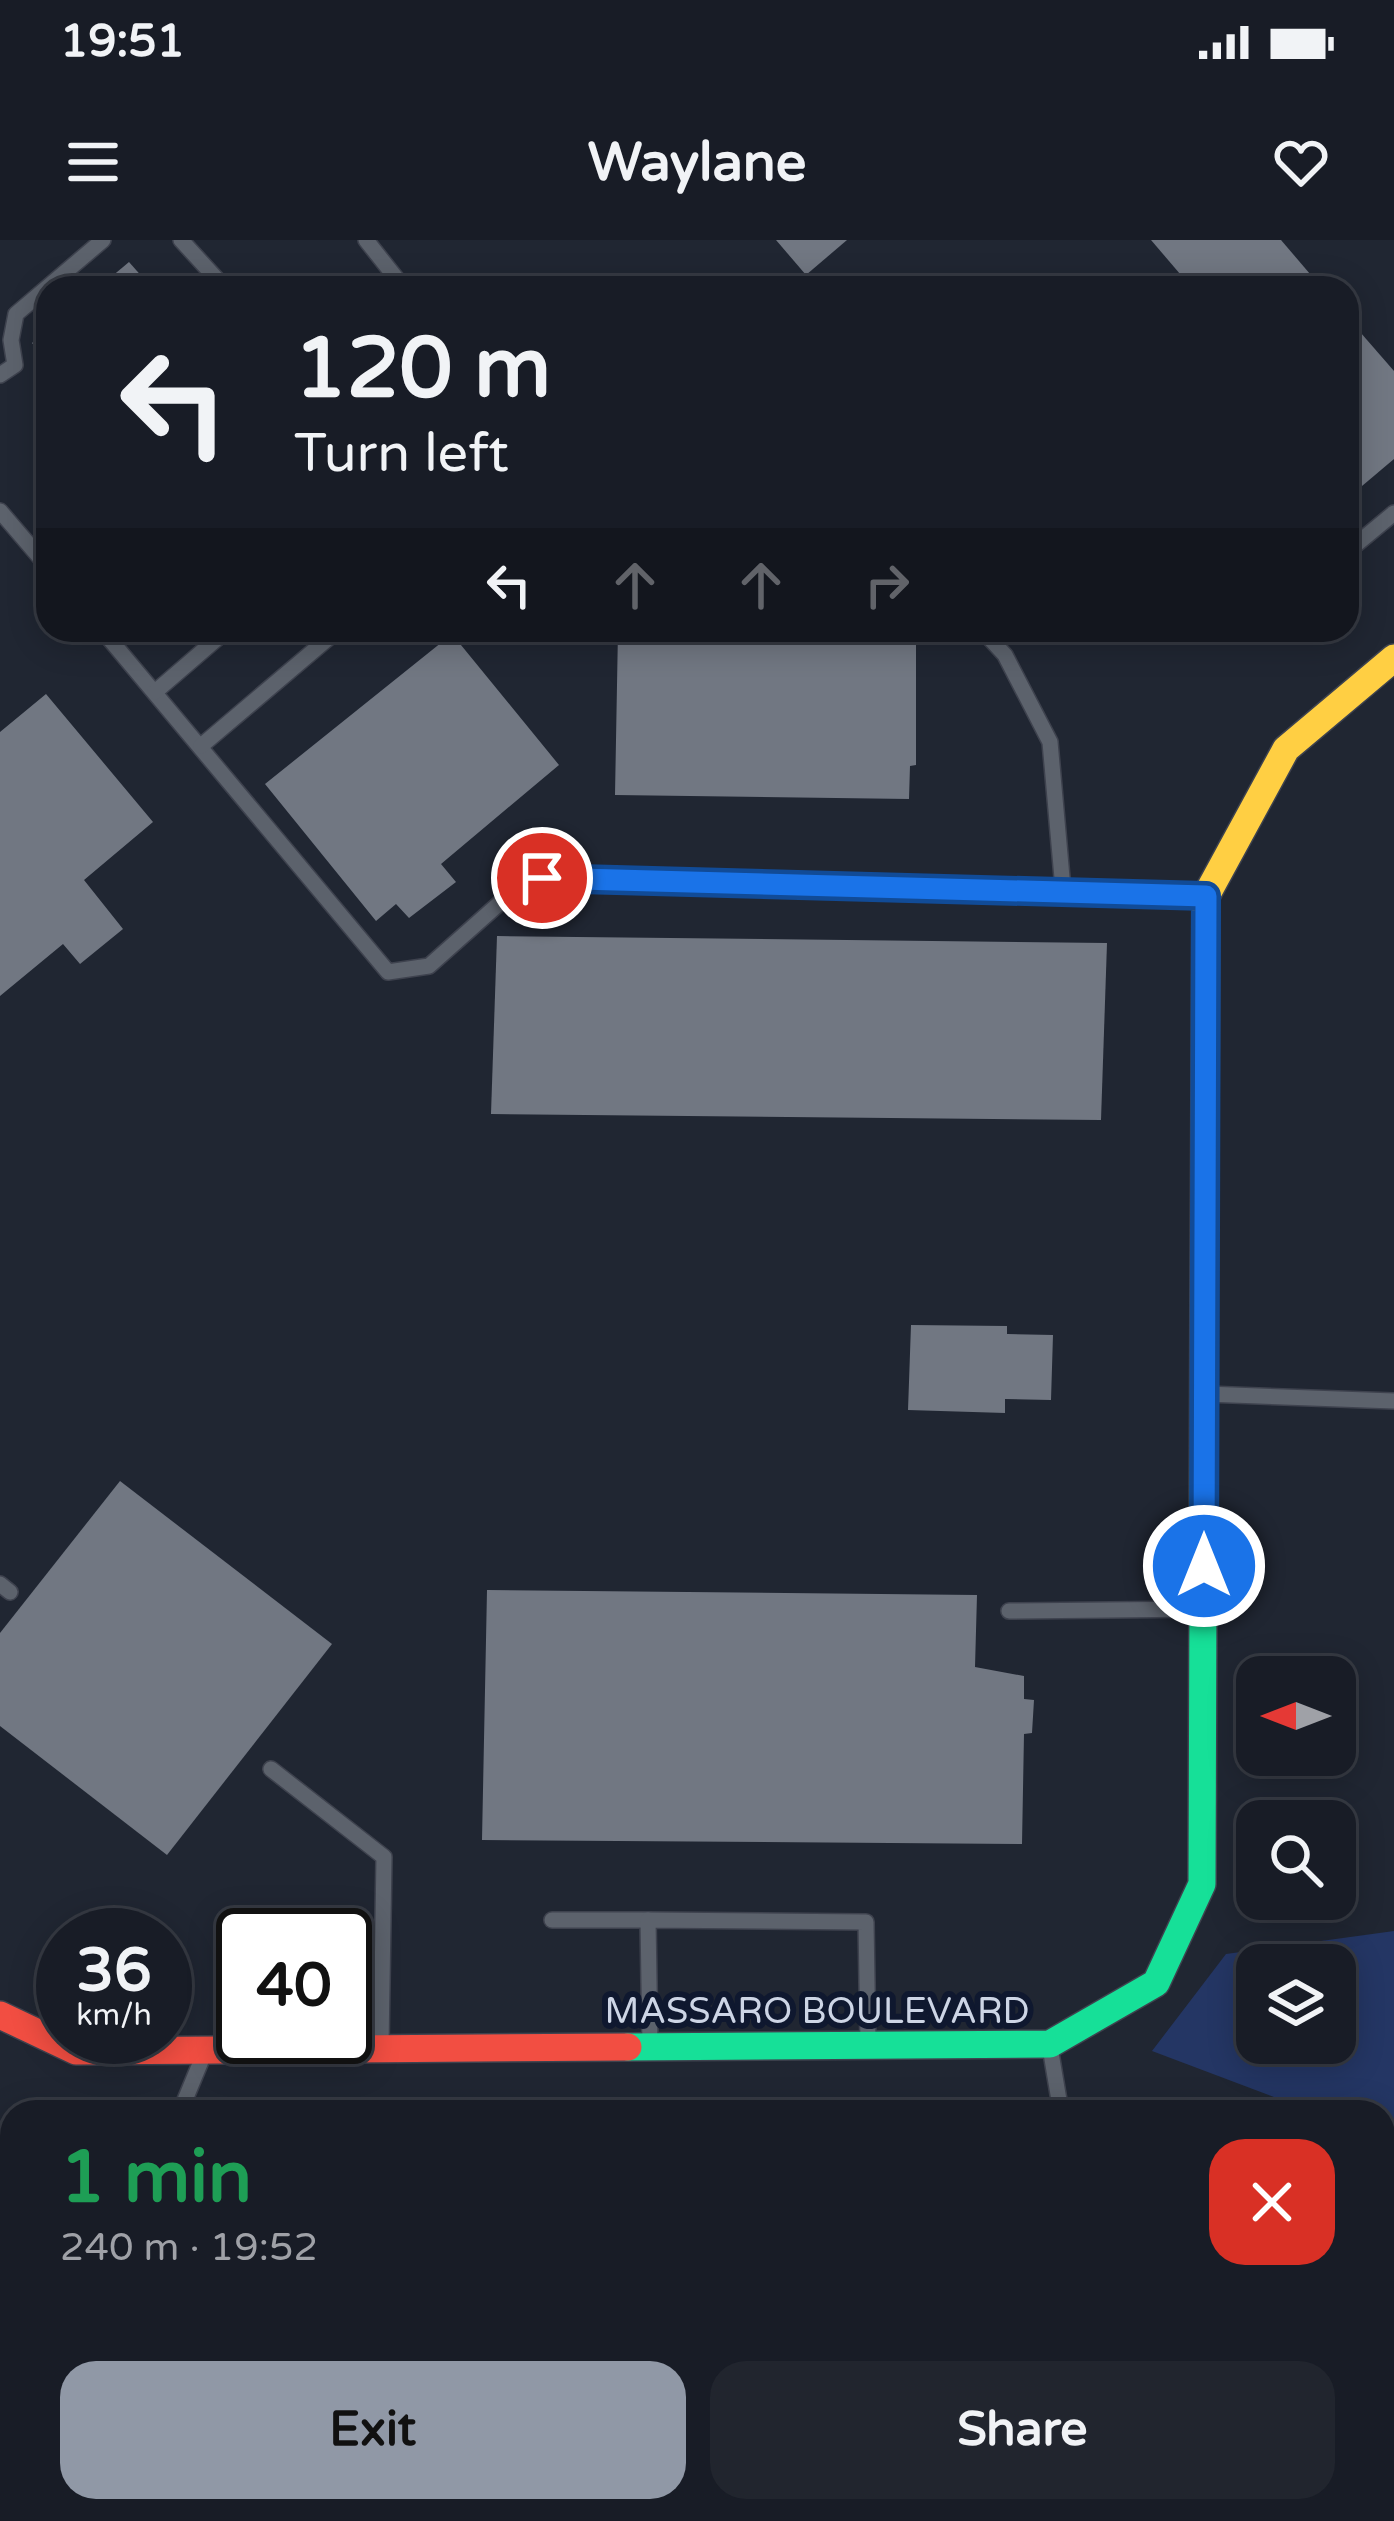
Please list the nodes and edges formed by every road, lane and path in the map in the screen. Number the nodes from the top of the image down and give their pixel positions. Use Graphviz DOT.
graph roads {
  1 [pos="103,240"];
  2 [pos="181,240"];
  3 [pos="366,240"];
  4 [pos="61,276"];
  5 [pos="214,276"];
  6 [pos="394,276"];
  7 [pos="36,297"];
  8 [pos="0,375"];
  9 [pos="0,511"];
  10 [pos="1394,513"];
  11 [pos="1359,543"];
  12 [pos="36,553"];
  13 [pos="112,642"];
  14 [pos="213,642"];
  15 [pos="324,642"];
  16 [pos="993,642"];
  17 [pos="1394,658"];
  18 [pos="155,692"];
  19 [pos="201,746"];
  20 [pos="1063,890"];
  21 [pos="1206,896"];
  22 [pos="1203,1394"];
  23 [pos="1394,1402"];
  24 [pos="1204,1609"];
  25 [pos="1010,1611"];
  26 [pos="272,1769"];
  27 [pos="552,1920"];
  28 [pos="648,1920"];
  29 [pos="0,2015"];
  30 [pos="1050,2044"];
  31 [pos="868,2045"];
  32 [pos="650,2047"];
  33 [pos="381,2049"];
  34 [pos="206,2050"];
  35 [pos="186,2100"];
  36 [pos="1059,2100"];
  1 -- 4 [label="lane"];
  2 -- 5 [label="lane"];
  3 -- 6 [label="lane"];
  7 -- 8 [label="lane"];
  9 -- 12 [label="lane"];
  10 -- 11 [label="lane"];
  13 -- 18 [label="lane"];
  14 -- 18 [label="lane"];
  15 -- 19 [label="lane"];
  16 -- 20 [label="lane"];
  17 -- 21 [label="street, MASSARO BOULEVARD"];
  18 -- 19 [label="lane"];
  19 -- 20 [label="lane"];
  20 -- 21 [label="lane"];
  21 -- 22 [label="street, MASSARO BOULEVARD"];
  22 -- 23 [label="lane"];
  22 -- 24 [label="street, MASSARO BOULEVARD"];
  24 -- 25 [label="lane"];
  24 -- 30 [label="street, MASSARO BOULEVARD"];
  26 -- 33 [label="lane"];
  27 -- 28 [label="lane"];
  28 -- 31 [label="lane"];
  28 -- 32 [label="lane"];
  29 -- 34 [label="street, MASSARO BOULEVARD"];
  30 -- 31 [label="street, MASSARO BOULEVARD"];
  30 -- 36 [label="lane"];
  31 -- 32 [label="street, MASSARO BOULEVARD"];
  32 -- 33 [label="street, MASSARO BOULEVARD"];
  33 -- 34 [label="street, MASSARO BOULEVARD"];
  34 -- 35 [label="lane"];
}
